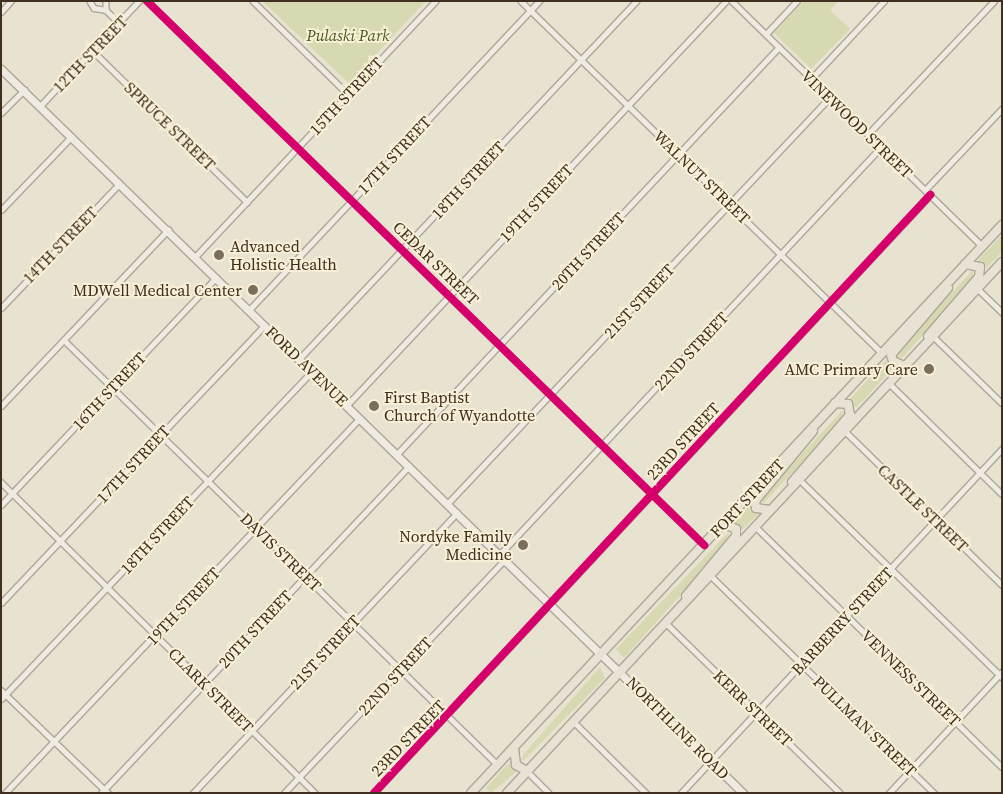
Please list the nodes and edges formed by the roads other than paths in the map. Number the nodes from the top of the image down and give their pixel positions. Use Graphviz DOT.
graph roads {
  1 [pos="11,1"];
  2 [pos="90,1"];
  3 [pos="106,1"];
  4 [pos="139,1"];
  5 [pos="146,1"];
  6 [pos="253,1"];
  7 [pos="435,1"];
  8 [pos="521,1"];
  9 [pos="539,1"];
  10 [pos="636,1"];
  11 [pos="726,1"];
  12 [pos="732,1"];
  13 [pos="797,1"];
  14 [pos="884,1"];
  15 [pos="994,1"];
  16 [pos="106,10"];
  17 [pos="530,10"];
  18 [pos="1,12"];
  19 [pos="120,23"];
  20 [pos="766,34"];
  21 [pos="779,47"];
  22 [pos="93,51"];
  23 [pos="581,59"];
  24 [pos="1,69"];
  25 [pos="811,78"];
  26 [pos="24,90"];
  27 [pos="348,94"];
  28 [pos="830,97"];
  29 [pos="628,105"];
  30 [pos="40,106"];
  31 [pos="1002,109"];
  32 [pos="1,113"];
  33 [pos="868,134"];
  34 [pos="71,136"];
  35 [pos="881,147"];
  36 [pos="296,149"];
  37 [pos="678,155"];
  38 [pos="120,183"];
  39 [pos="925,190"];
  40 [pos="930,196"];
  41 [pos="351,200"];
  42 [pos="247,202"];
  43 [pos="730,204"];
  44 [pos="1,210"];
  45 [pos="1002,224"];
  46 [pos="168,230"];
  47 [pos="982,246"];
  48 [pos="402,249"];
  49 [pos="781,254"];
  50 [pos="195,257"];
  51 [pos="1002,262"];
  52 [pos="965,264"];
  53 [pos="957,274"];
  54 [pos="216,278"];
  55 [pos="977,288"];
  56 [pos="450,296"];
  57 [pos="830,303"];
  58 [pos="1,308"];
  59 [pos="249,310"];
  60 [pos="1002,312"];
  61 [pos="265,325"];
  62 [pos="933,336"];
  63 [pos="64,340"];
  64 [pos="500,345"];
  65 [pos="922,347"];
  66 [pos="882,353"];
  67 [pos="299,359"];
  68 [pos="904,366"];
  69 [pos="312,371"];
  70 [pos="888,383"];
  71 [pos="112,388"];
  72 [pos="551,395"];
  73 [pos="1002,403"];
  74 [pos="2,404"];
  75 [pos="835,404"];
  76 [pos="347,405"];
  77 [pos="360,418"];
  78 [pos="816,424"];
  79 [pos="844,431"];
  80 [pos="160,434"];
  81 [pos="603,445"];
  82 [pos="1002,449"];
  83 [pos="397,454"];
  84 [pos="409,466"];
  85 [pos="980,472"];
  86 [pos="799,479"];
  87 [pos="208,481"];
  88 [pos="1,482"];
  89 [pos="12,493"];
  90 [pos="652,494"];
  91 [pos="785,494"];
  92 [pos="1002,494"];
  93 [pos="448,504"];
  94 [pos="1,505"];
  95 [pos="770,510"];
  96 [pos="457,513"];
  97 [pos="936,520"];
  98 [pos="724,524"];
  99 [pos="755,526"];
  100 [pos="256,528"];
  101 [pos="60,540"];
  102 [pos="704,545"];
  103 [pos="502,557"];
  104 [pos="891,568"];
  105 [pos="710,575"];
  106 [pos="306,576"];
  107 [pos="1002,585"];
  108 [pos="107,588"];
  109 [pos="1,603"];
  110 [pos="551,604"];
  111 [pos="680,607"];
  112 [pos="847,616"];
  113 [pos="353,622"];
  114 [pos="666,623"];
  115 [pos="156,635"];
  116 [pos="602,654"];
  117 [pos="612,663"];
  118 [pos="801,664"];
  119 [pos="400,669"];
  120 [pos="622,672"];
  121 [pos="1001,674"];
  122 [pos="204,683"];
  123 [pos="1,690"];
  124 [pos="6,695"];
  125 [pos="1,700"];
  126 [pos="757,712"];
  127 [pos="448,716"];
  128 [pos="573,721"];
  129 [pos="955,722"];
  130 [pos="251,730"];
  131 [pos="54,741"];
  132 [pos="514,748"];
  133 [pos="711,761"];
  134 [pos="498,765"];
  135 [pos="1002,768"];
  136 [pos="910,770"];
  137 [pos="527,771"];
  138 [pos="299,777"];
  139 [pos="473,791"];
  140 [pos="105,792"];
  141 [pos="5,793"];
  142 [pos="193,793"];
  143 [pos="284,793"];
  144 [pos="315,793"];
  145 [pos="374,793"];
  146 [pos="485,793"];
  147 [pos="507,793"];
  148 [pos="549,793"];
  149 [pos="646,793"];
  150 [pos="681,793"];
  151 [pos="744,793"];
  152 [pos="840,793"];
  153 [pos="889,793"];
  154 [pos="934,793"];
  1 -- 18 [label="street"];
  2 -- 16 [label="street"];
  3 -- 16 [label="street"];
  4 -- 19 [label="street, 12TH STREET"];
  5 -- 36 [label="street, CEDAR STREET"];
  6 -- 27 [label="street"];
  7 -- 27 [label="street, 15TH STREET"];
  8 -- 17 [label="street, WALNUT STREET"];
  9 -- 17 [label="street, 17TH STREET"];
  10 -- 23 [label="street, 18TH STREET"];
  11 -- 29 [label="street, 19TH STREET"];
  12 -- 20 [label="street, VINEWOOD STREET"];
  13 -- 20 [label="street"];
  14 -- 25 [label="street"];
  15 -- 33 [label="street"];
  16 -- 19 [label="street"];
  17 -- 23 [label="street, WALNUT STREET"];
  17 -- 41 [label="street, 17TH STREET"];
  19 -- 22 [label="street, 12TH STREET"];
  20 -- 21 [label="street, VINEWOOD STREET"];
  21 -- 25 [label="street, VINEWOOD STREET"];
  21 -- 37 [label="street, 20TH STREET"];
  22 -- 30 [label="street, 12TH STREET"];
  22 -- 42 [label="street, SPRUCE STREET"];
  23 -- 29 [label="street, WALNUT STREET"];
  23 -- 48 [label="street, 18TH STREET"];
  24 -- 26 [label="main road, FORD AVENUE"];
  25 -- 28 [label="street, VINEWOOD STREET"];
  26 -- 30 [label="main road, FORD AVENUE"];
  26 -- 32 [label="street"];
  27 -- 36 [label="street, 15TH STREET"];
  28 -- 33 [label="street, VINEWOOD STREET"];
  28 -- 43 [label="street, 21ST STREET"];
  29 -- 37 [label="street, WALNUT STREET"];
  29 -- 56 [label="street, 19TH STREET"];
  30 -- 34 [label="main road, FORD AVENUE"];
  31 -- 39 [label="street"];
  33 -- 35 [label="street, VINEWOOD STREET"];
  34 -- 38 [label="main road, FORD AVENUE"];
  34 -- 44 [label="street"];
  35 -- 39 [label="street, VINEWOOD STREET"];
  35 -- 49 [label="street, 22ND STREET"];
  36 -- 41 [label="street, CEDAR STREET"];
  36 -- 42 [label="street, 15TH STREET"];
  37 -- 43 [label="street, WALNUT STREET"];
  37 -- 64 [label="street, 20TH STREET"];
  38 -- 46 [label="main road, FORD AVENUE"];
  38 -- 58 [label="street, 14TH STREET"];
  39 -- 40 [label="street, VINEWOOD STREET"];
  40 -- 47 [label="street, VINEWOOD STREET"];
  40 -- 57 [label="street, 23RD STREET"];
  41 -- 48 [label="street, CEDAR STREET"];
  41 -- 59 [label="street, 17TH STREET"];
  42 -- 50 [label="street, 15TH STREET"];
  43 -- 49 [label="street, WALNUT STREET"];
  43 -- 72 [label="street, 21ST STREET"];
  45 -- 47 [label="main road, FORT STREET"];
  46 -- 50 [label="main road, FORD AVENUE"];
  46 -- 63 [label="street"];
  47 -- 52 [label="main road, FORT STREET"];
  48 -- 56 [label="street, CEDAR STREET"];
  48 -- 67 [label="street, 18TH STREET"];
  49 -- 57 [label="street, WALNUT STREET"];
  49 -- 81 [label="street, 22ND STREET"];
  50 -- 54 [label="main road, FORD AVENUE"];
  51 -- 55 [label="main road, FORT STREET"];
  52 -- 53 [label="main road, FORT STREET"];
  52 -- 65 [label="main road"];
  53 -- 66 [label="main road, FORT STREET"];
  53 -- 68 [label="main road"];
  54 -- 59 [label="main road, FORD AVENUE"];
  54 -- 71 [label="street, 16TH STREET"];
  55 -- 60 [label="street"];
  55 -- 62 [label="main road, FORT STREET"];
  56 -- 64 [label="street, CEDAR STREET"];
  56 -- 76 [label="street, 19TH STREET"];
  57 -- 66 [label="street, WALNUT STREET"];
  57 -- 90 [label="street, 23RD STREET"];
  59 -- 61 [label="main road, FORD AVENUE"];
  61 -- 67 [label="main road, FORD AVENUE"];
  61 -- 80 [label="street, 17TH STREET"];
  62 -- 65 [label="main road, FORT STREET"];
  62 -- 73 [label="street"];
  63 -- 71 [label="street, DAVIS STREET"];
  63 -- 74 [label="street"];
  64 -- 72 [label="street, CEDAR STREET"];
  64 -- 83 [label="street, 20TH STREET"];
  65 -- 68 [label="main road, FORT STREET"];
  66 -- 75 [label="main road, FORT STREET"];
  67 -- 69 [label="main road, FORD AVENUE"];
  68 -- 70 [label="main road, FORT STREET"];
  69 -- 76 [label="main road, FORD AVENUE"];
  69 -- 87 [label="street, 18TH STREET"];
  70 -- 79 [label="main road, FORT STREET"];
  70 -- 85 [label="street"];
  71 -- 80 [label="street, DAVIS STREET"];
  71 -- 89 [label="street, 16TH STREET"];
  72 -- 81 [label="street, CEDAR STREET"];
  72 -- 93 [label="street, 21ST STREET"];
  75 -- 78 [label="main road, FORT STREET"];
  75 -- 91 [label="main road"];
  76 -- 77 [label="main road, FORD AVENUE"];
  77 -- 83 [label="main road, FORD AVENUE"];
  77 -- 100 [label="street, 19TH STREET"];
  78 -- 95 [label="main road"];
  78 -- 98 [label="main road, FORT STREET"];
  79 -- 86 [label="main road, FORT STREET"];
  79 -- 97 [label="street, CASTLE STREET"];
  80 -- 87 [label="street, DAVIS STREET"];
  80 -- 101 [label="street, 17TH STREET"];
  81 -- 90 [label="street, CEDAR STREET"];
  81 -- 103 [label="street, 22ND STREET"];
  82 -- 85 [label="street, BARBERRY STREET"];
  83 -- 84 [label="main road, FORD AVENUE"];
  84 -- 93 [label="main road, FORD AVENUE"];
  84 -- 106 [label="street, 20TH STREET"];
  85 -- 92 [label="street"];
  85 -- 97 [label="street, BARBERRY STREET"];
  86 -- 91 [label="main road, FORT STREET"];
  86 -- 104 [label="street"];
  87 -- 100 [label="street, DAVIS STREET"];
  87 -- 108 [label="street, 18TH STREET"];
  88 -- 89 [label="street, CLARK STREET"];
  89 -- 94 [label="street, 16TH STREET"];
  89 -- 101 [label="street, CLARK STREET"];
  90 -- 102 [label="street, CEDAR STREET"];
  90 -- 110 [label="street, 23RD STREET"];
  91 -- 95 [label="main road, FORT STREET"];
  93 -- 96 [label="main road, FORD AVENUE"];
  95 -- 99 [label="main road, FORT STREET"];
  96 -- 103 [label="main road, FORD AVENUE"];
  96 -- 113 [label="street, 21ST STREET"];
  97 -- 104 [label="street, BARBERRY STREET"];
  97 -- 107 [label="street, CASTLE STREET"];
  98 -- 102 [label="main road, FORT STREET"];
  98 -- 111 [label="main road"];
  99 -- 105 [label="main road, FORT STREET"];
  99 -- 112 [label="street, VENNESS STREET"];
  100 -- 106 [label="street, DAVIS STREET"];
  100 -- 115 [label="street, 19TH STREET"];
  101 -- 108 [label="street, CLARK STREET"];
  101 -- 109 [label="street, 17TH STREET"];
  102 -- 116 [label="main road, FORT STREET"];
  103 -- 110 [label="main road, FORD AVENUE"];
  103 -- 119 [label="street, 22ND STREET"];
  104 -- 112 [label="street, BARBERRY STREET"];
  104 -- 121 [label="street"];
  105 -- 111 [label="main road, FORT STREET"];
  105 -- 118 [label="street, PULLMAN STREET"];
  106 -- 113 [label="street, DAVIS STREET"];
  106 -- 122 [label="street, 20TH STREET"];
  108 -- 115 [label="street, CLARK STREET"];
  108 -- 124 [label="street, 18TH STREET"];
  110 -- 116 [label="main road, FORD AVENUE"];
  110 -- 127 [label="street, 23RD STREET"];
  111 -- 114 [label="main road, FORT STREET"];
  112 -- 118 [label="street, BARBERRY STREET"];
  112 -- 129 [label="street, VENNESS STREET"];
  113 -- 119 [label="street, DAVIS STREET"];
  113 -- 130 [label="street, 21ST STREET"];
  114 -- 120 [label="main road, FORT STREET"];
  114 -- 126 [label="street, KERR STREET"];
  115 -- 122 [label="street, CLARK STREET"];
  115 -- 131 [label="street, 19TH STREET"];
  116 -- 117 [label="main road, FORD AVENUE"];
  116 -- 132 [label="main road, FORT STREET"];
  117 -- 120 [label="main road, NORTHLINE ROAD"];
  118 -- 126 [label="street, BARBERRY STREET"];
  118 -- 136 [label="street, PULLMAN STREET"];
  119 -- 127 [label="street, DAVIS STREET"];
  119 -- 138 [label="street, 22ND STREET"];
  120 -- 128 [label="main road, FORT STREET"];
  120 -- 133 [label="main road, NORTHLINE ROAD"];
  121 -- 129 [label="street"];
  122 -- 130 [label="street, CLARK STREET"];
  122 -- 140 [label="street, 20TH STREET"];
  123 -- 124 [label="street"];
  124 -- 125 [label="street, 18TH STREET"];
  124 -- 131 [label="street"];
  126 -- 133 [label="street, BARBERRY STREET"];
  126 -- 152 [label="street, KERR STREET"];
  127 -- 134 [label="street, DAVIS STREET"];
  127 -- 145 [label="street, 23RD STREET"];
  128 -- 137 [label="main road, FORT STREET"];
  128 -- 149 [label="street"];
  129 -- 135 [label="street, VENNESS STREET"];
  129 -- 136 [label="street"];
  130 -- 138 [label="street, CLARK STREET"];
  130 -- 142 [label="street, 21ST STREET"];
  131 -- 140 [label="street"];
  131 -- 141 [label="street, 19TH STREET"];
  132 -- 134 [label="main road, FORT STREET"];
  132 -- 137 [label="main road"];
  133 -- 150 [label="street, BARBERRY STREET"];
  133 -- 151 [label="main road, NORTHLINE ROAD"];
  134 -- 139 [label="main road, FORT STREET"];
  136 -- 153 [label="street"];
  136 -- 154 [label="street, PULLMAN STREET"];
  137 -- 147 [label="main road, FORT STREET"];
  137 -- 148 [label="street"];
  138 -- 143 [label="street, 22ND STREET"];
  138 -- 144 [label="street, CLARK STREET"];
  139 -- 146 [label="main road"];
}
